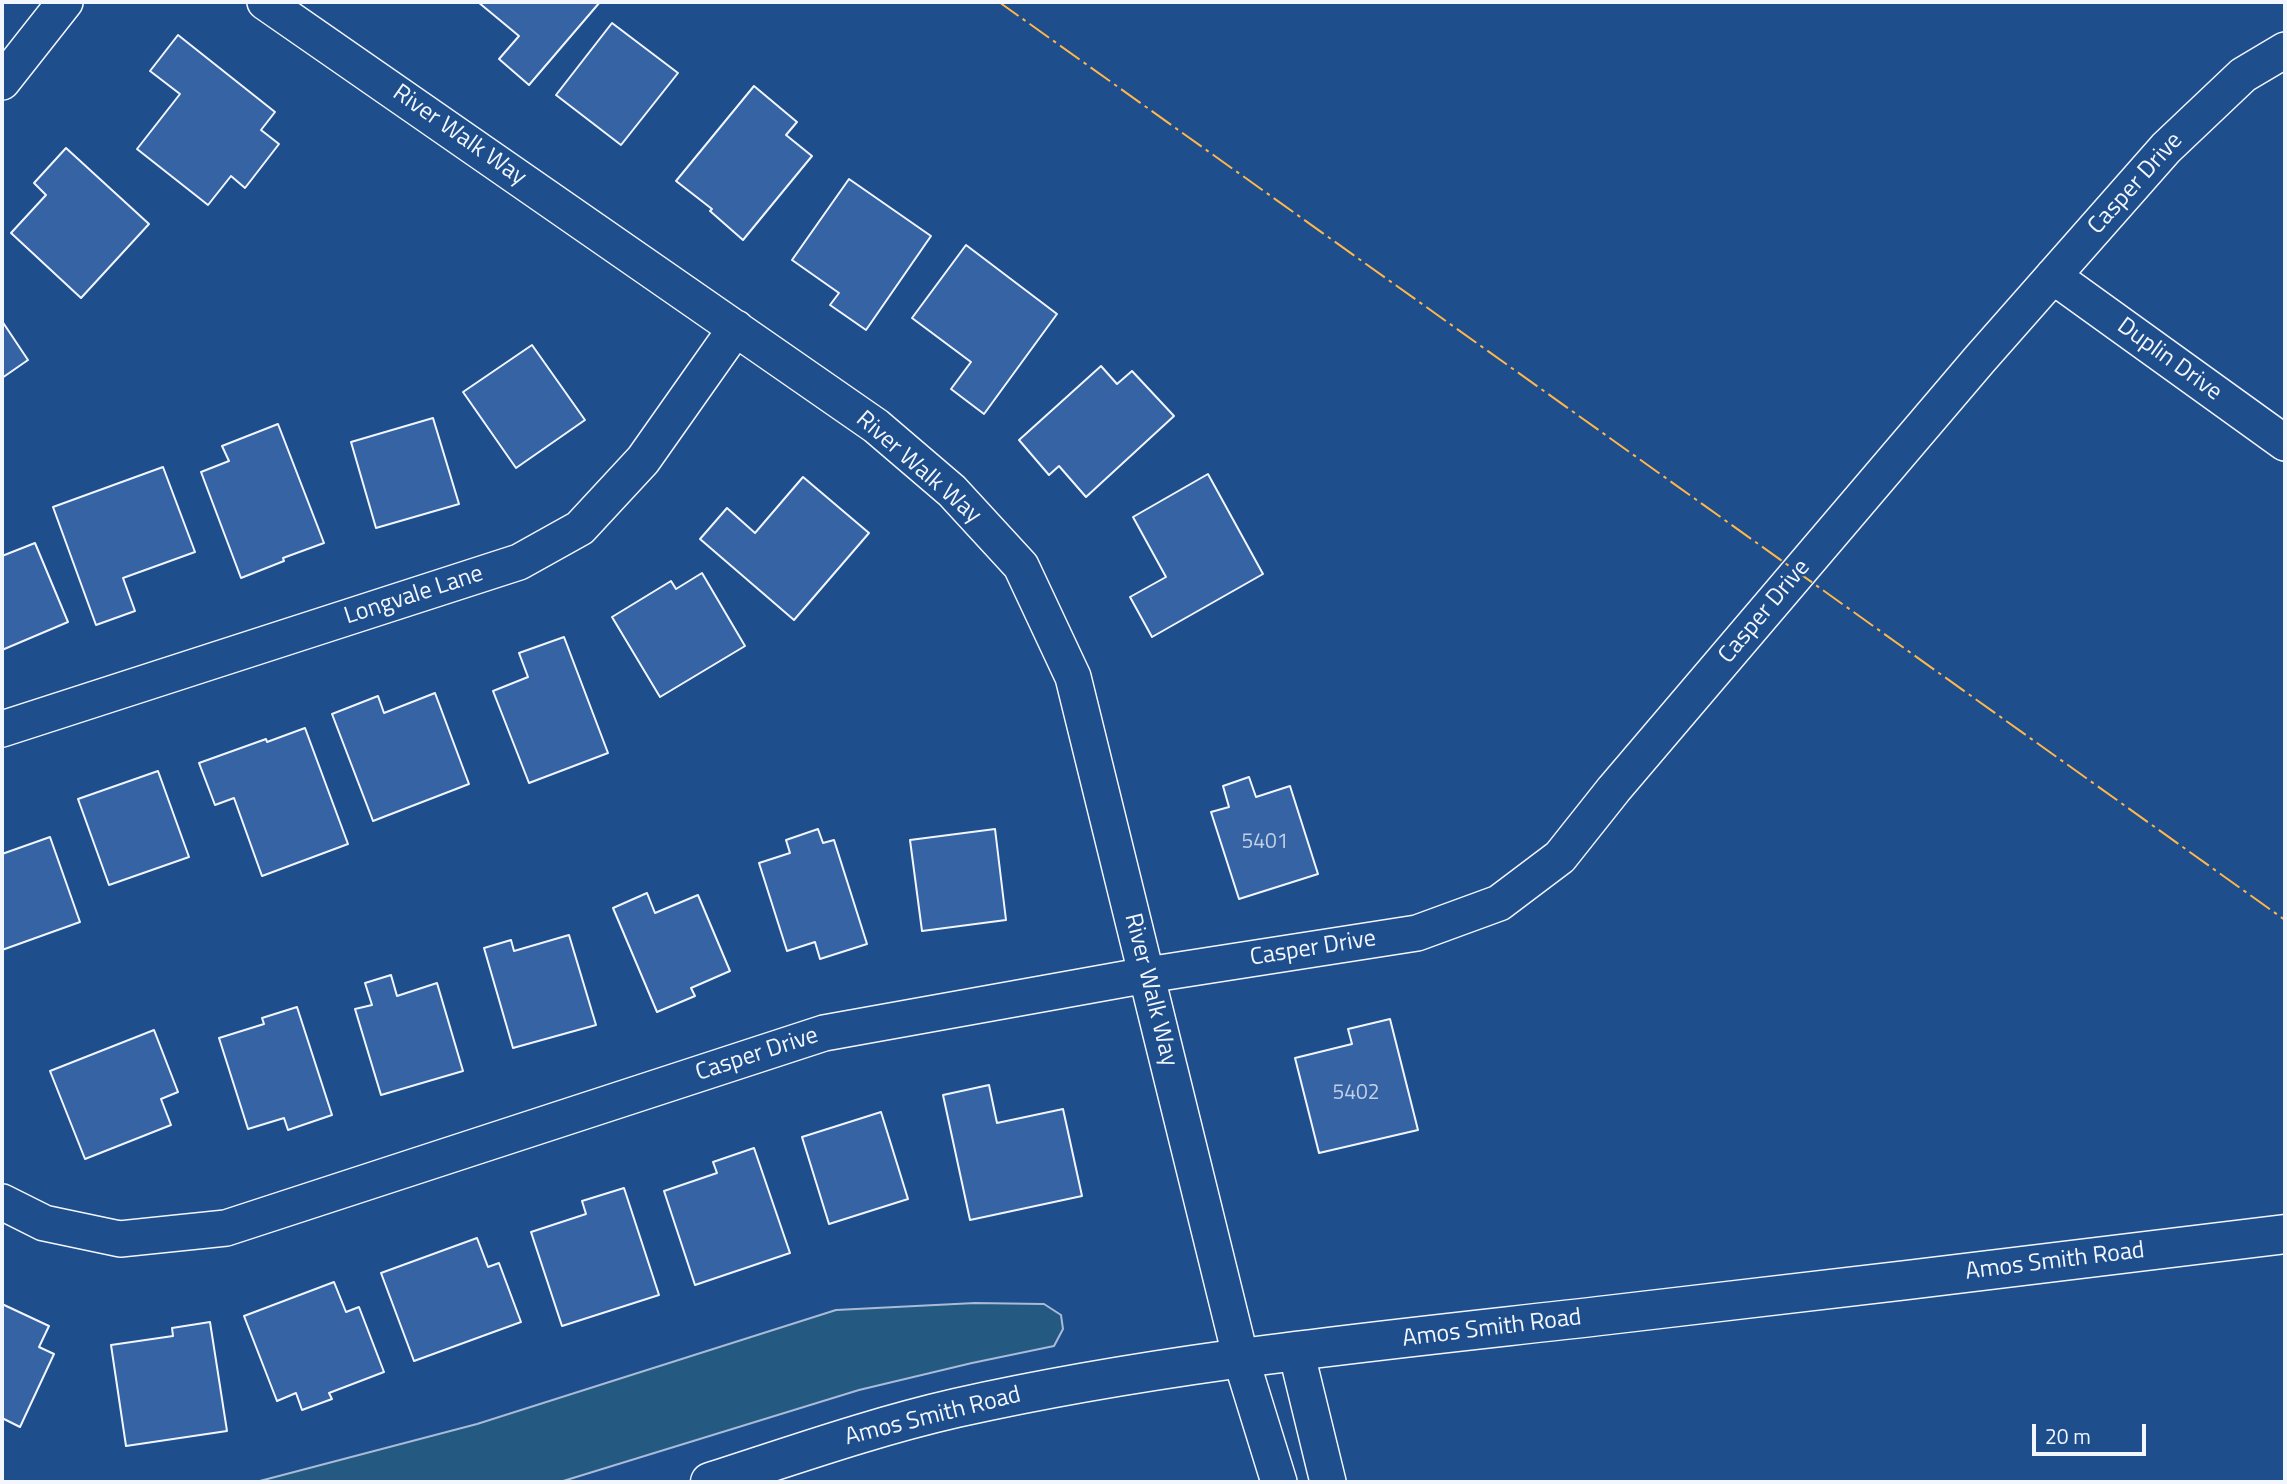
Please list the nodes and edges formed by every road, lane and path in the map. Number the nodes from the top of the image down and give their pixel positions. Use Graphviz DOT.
graph roads {
  1 [pos="65,2"];
  2 [pos="265,2"];
  3 [pos="2285,50"];
  4 [pos="2,82"];
  5 [pos="2053,276"];
  6 [pos="736,328"];
  7 [pos="2285,443"];
  8 [pos="2,729"];
  9 [pos="1147,975"];
  10 [pos="2,1202"];
  11 [pos="2285,1234"];
  12 [pos="1296,1351"];
  13 [pos="1241,1359"];
  14 [pos="710,1482"];
  15 [pos="1279,1482"];
  16 [pos="1328,1482"];
  1 -- 4 [label="street"];
  2 -- 6 [label="street, River Walk Way"];
  3 -- 5 [label="street, Casper Drive"];
  5 -- 7 [label="street, Duplin Drive"];
  5 -- 9 [label="street, Casper Drive"];
  6 -- 8 [label="street, Longvale Lane"];
  6 -- 9 [label="street, River Walk Way"];
  9 -- 10 [label="street, Casper Drive"];
  9 -- 13 [label="street, River Walk Way"];
  11 -- 12 [label="street, Amos Smith Road"];
  12 -- 13 [label="street, Amos Smith Road"];
  12 -- 16 [label="street"];
  13 -- 14 [label="street, Amos Smith Road"];
  13 -- 15 [label="street, River Walk Way"];
}
